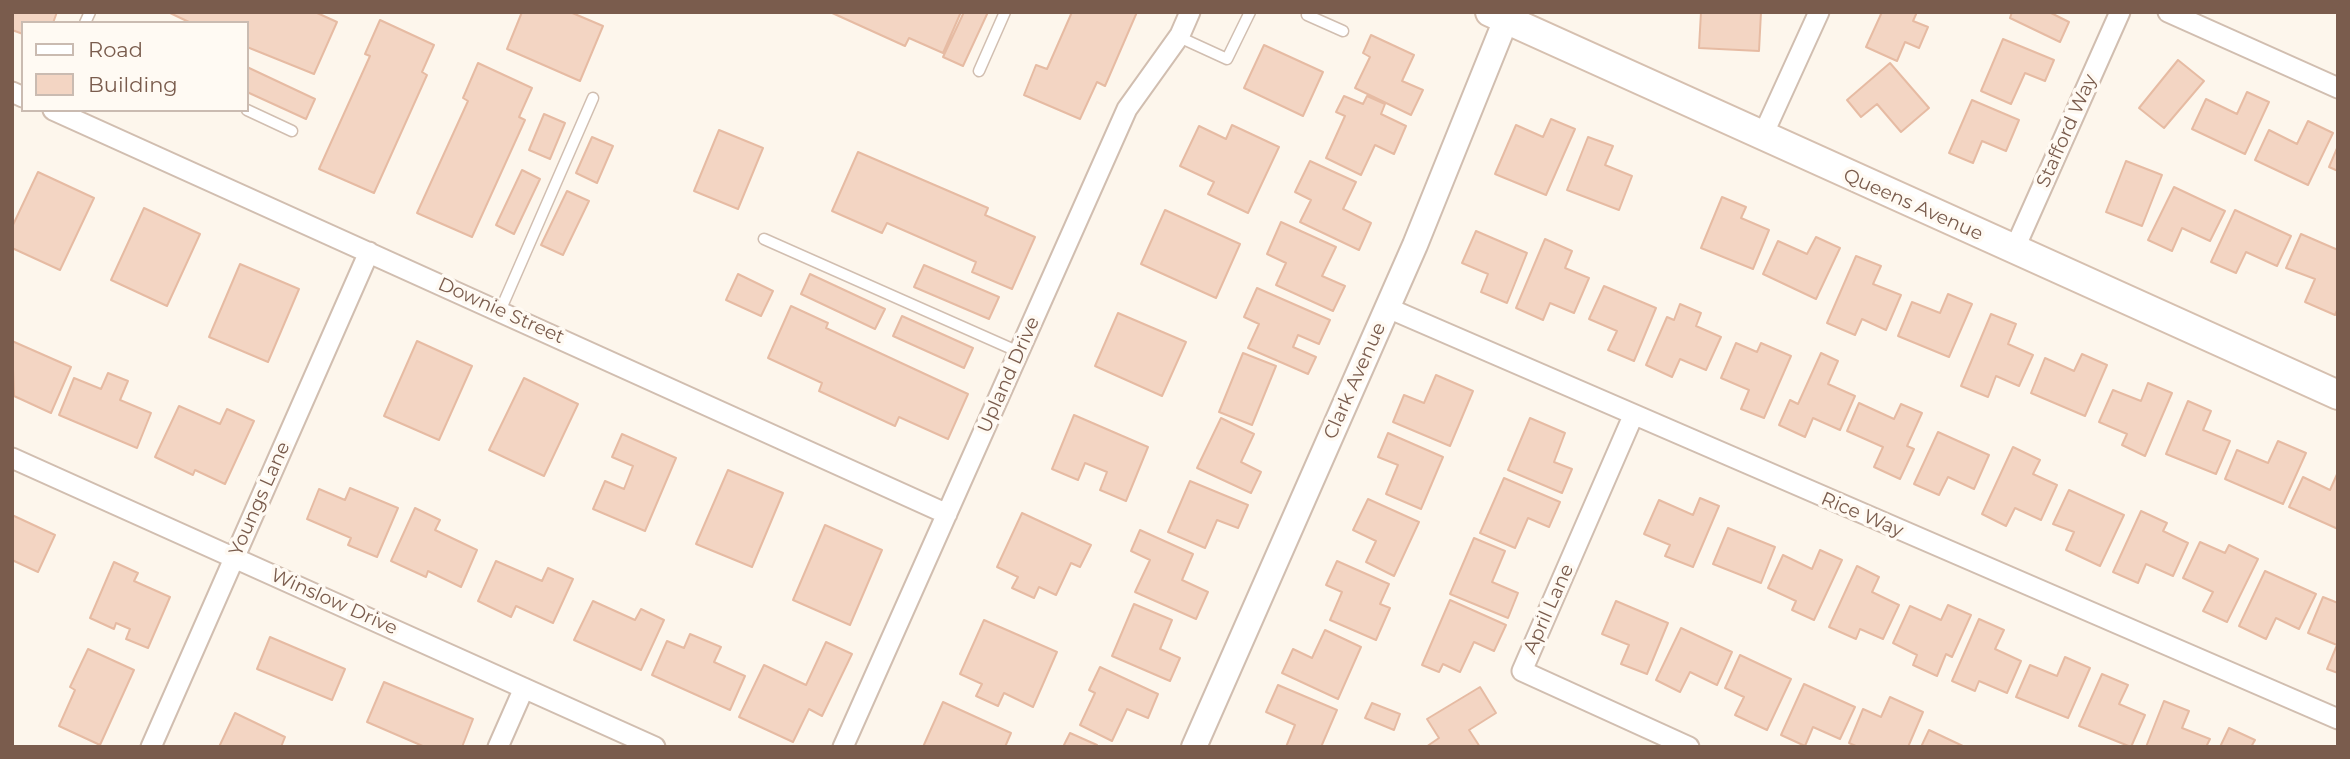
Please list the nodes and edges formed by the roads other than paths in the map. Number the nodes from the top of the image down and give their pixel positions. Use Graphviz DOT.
graph roads {
  1 [pos="1005,12"];
  2 [pos="1190,12"];
  3 [pos="1250,12"];
  4 [pos="1819,12"];
  5 [pos="2120,12"];
  6 [pos="2168,12"];
  7 [pos="1305,13"];
  8 [pos="1502,15"];
  9 [pos="1343,31"];
  10 [pos="1179,37"];
  11 [pos="979,71"];
  12 [pos="2338,88"];
  13 [pos="593,98"];
  14 [pos="248,110"];
  15 [pos="57,112"];
  16 [pos="292,131"];
  17 [pos="1762,137"];
  18 [pos="764,239"];
  19 [pos="2014,250"];
  20 [pos="369,252"];
  21 [pos="1388,308"];
  22 [pos="500,311"];
  23 [pos="1019,352"];
  24 [pos="2338,395"];
  25 [pos="1633,416"];
  26 [pos="12,458"];
  27 [pos="947,514"];
  28 [pos="234,558"];
  29 [pos="524,688"];
  30 [pos="2338,719"];
  31 [pos="151,747"];
  32 [pos="498,747"];
  33 [pos="655,747"];
  34 [pos="843,747"];
  35 [pos="1194,747"];
  36 [pos="1689,747"];
  1 -- 11 [label="lane"];
  2 -- 10 [label="street, Upland Drive"];
  3 -- 10 [label="lane"];
  4 -- 17 [label="street"];
  5 -- 19 [label="street, Stafford Way"];
  6 -- 12 [label="street"];
  7 -- 9 [label="lane"];
  8 -- 17 [label="main road, Queens Avenue"];
  8 -- 21 [label="street, Clark Avenue"];
  10 -- 23 [label="street, Upland Drive"];
  13 -- 22 [label="lane"];
  14 -- 16 [label="lane"];
  15 -- 20 [label="street, Downie Street"];
  17 -- 19 [label="main road, Queens Avenue"];
  18 -- 23 [label="lane"];
  19 -- 24 [label="main road, Queens Avenue"];
  20 -- 22 [label="street, Downie Street"];
  20 -- 28 [label="street, Youngs Lane"];
  21 -- 25 [label="street, Rice Way"];
  21 -- 35 [label="street, Clark Avenue"];
  22 -- 27 [label="street, Downie Street"];
  23 -- 27 [label="street, Upland Drive"];
  25 -- 30 [label="street, Rice Way"];
  25 -- 36 [label="street, April Lane"];
  26 -- 28 [label="street, Winslow Drive"];
  27 -- 34 [label="street, Upland Drive"];
  28 -- 29 [label="street, Winslow Drive"];
  28 -- 31 [label="street, Youngs Lane"];
  29 -- 32 [label="street"];
  29 -- 33 [label="street, Winslow Drive"];
}
